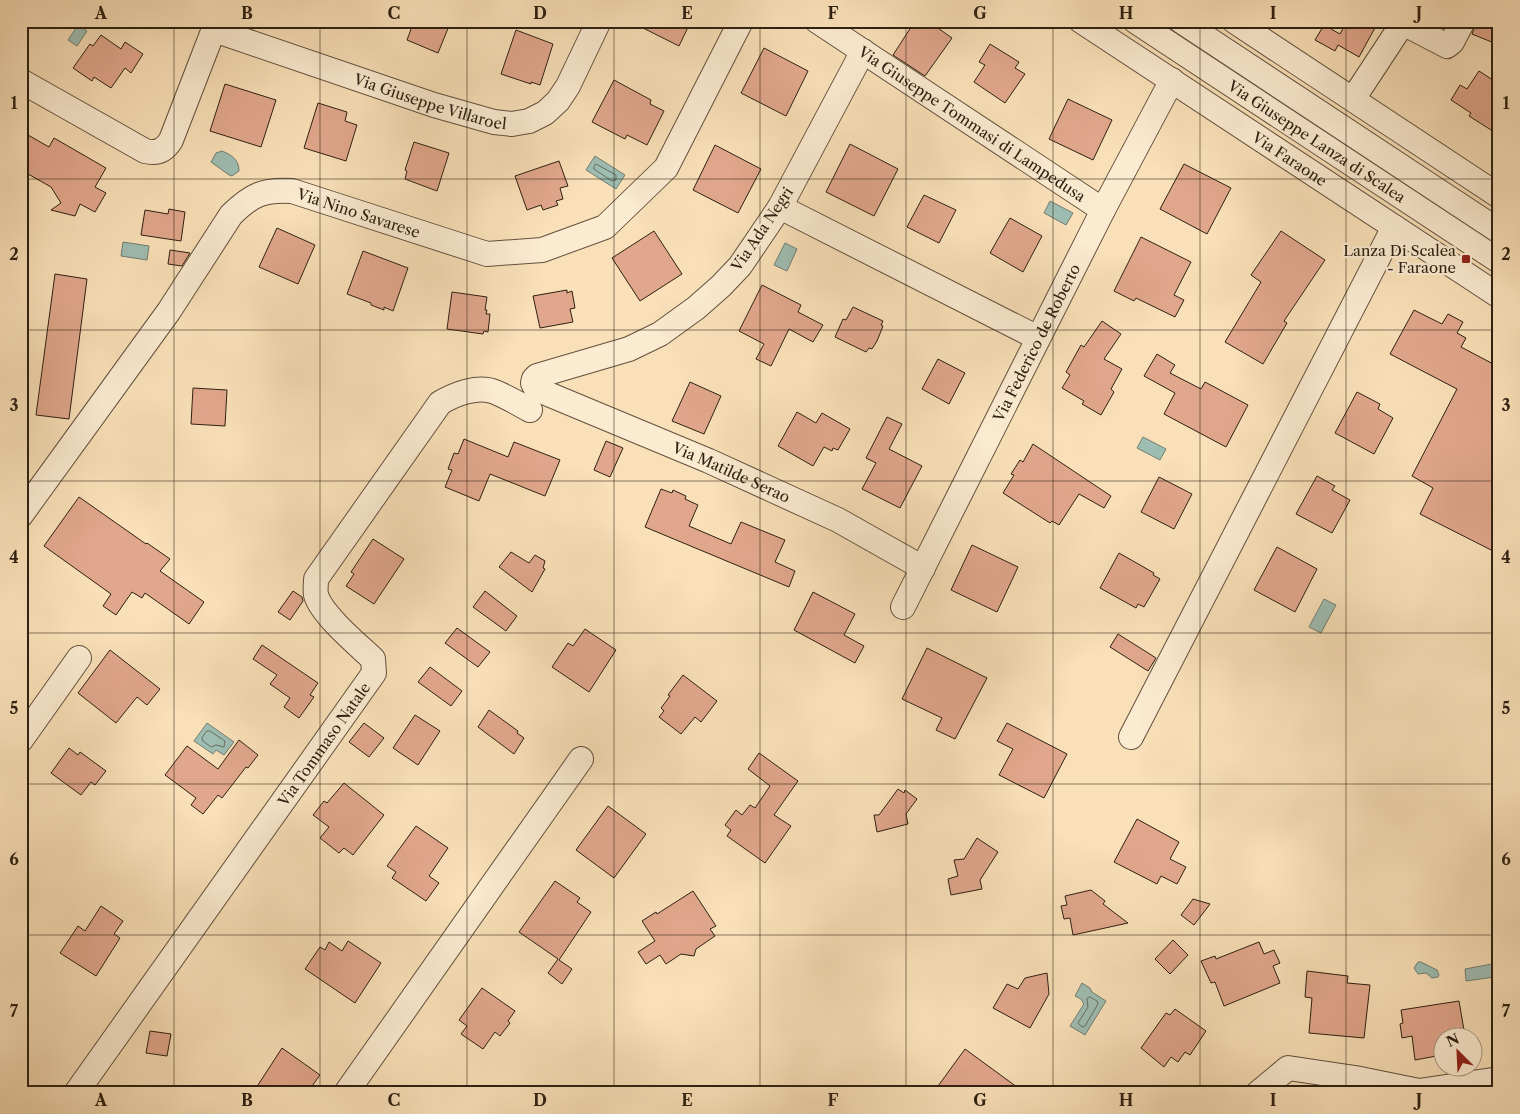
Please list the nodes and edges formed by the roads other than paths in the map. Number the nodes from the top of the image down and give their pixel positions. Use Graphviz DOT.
graph roads {
  1 [pos="598,21"];
  2 [pos="741,21"];
  3 [pos="817,21"];
  4 [pos="1081,21"];
  5 [pos="1135,21"];
  6 [pos="1181,21"];
  7 [pos="1234,21"];
  8 [pos="1463,21"];
  9 [pos="1401,22"];
  10 [pos="216,26"];
  11 [pos="863,51"];
  12 [pos="1172,80"];
  13 [pos="21,81"];
  14 [pos="1353,99"];
  15 [pos="1499,196"];
  16 [pos="780,207"];
  17 [pos="1103,210"];
  18 [pos="1394,227"];
  19 [pos="1499,231"];
  20 [pos="1499,261"];
  21 [pos="1499,296"];
  22 [pos="1038,338"];
  23 [pos="533,399"];
  24 [pos="21,515"];
  25 [pos="922,568"];
  26 [pos="903,607"];
  27 [pos="79,658"];
  28 [pos="1131,737"];
  29 [pos="21,740"];
  30 [pos="581,759"];
  31 [pos="1499,1079"];
  32 [pos="76,1093"];
  33 [pos="346,1093"];
  34 [pos="1258,1093"];
  1 -- 10 [label="street, Via Giuseppe Villaroel"];
  2 -- 24 [label="street, Via Nino Savarese"];
  3 -- 11 [label="street, Via Giuseppe Tommasi di Lampedusa"];
  4 -- 12 [label="street, Via Faraone"];
  5 -- 20 [label="street, Via Giuseppe Lanza di Scalea"];
  6 -- 19 [label="street, Via Giuseppe Lanza di Scalea"];
  7 -- 14 [label="street"];
  8 -- 9 [label="street"];
  9 -- 14 [label="street"];
  10 -- 13 [label="street"];
  11 -- 16 [label="street, Via Ada Negri"];
  11 -- 17 [label="street, Via Giuseppe Tommasi di Lampedusa"];
  12 -- 17 [label="street, Via Federico de Roberto"];
  12 -- 18 [label="street, Via Faraone"];
  14 -- 15 [label="street"];
  16 -- 22 [label="street"];
  16 -- 23 [label="street, Via Ada Negri"];
  17 -- 22 [label="street, Via Federico de Roberto"];
  18 -- 21 [label="street, Via Faraone"];
  18 -- 28 [label="street"];
  22 -- 25 [label="street, Via Federico de Roberto"];
  23 -- 25 [label="street, Via Matilde Serao"];
  23 -- 32 [label="street, Via Tommaso Natale"];
  25 -- 26 [label="street, Via Federico de Roberto"];
  27 -- 29 [label="street"];
  30 -- 33 [label="street"];
  31 -- 34 [label="street"];
}
